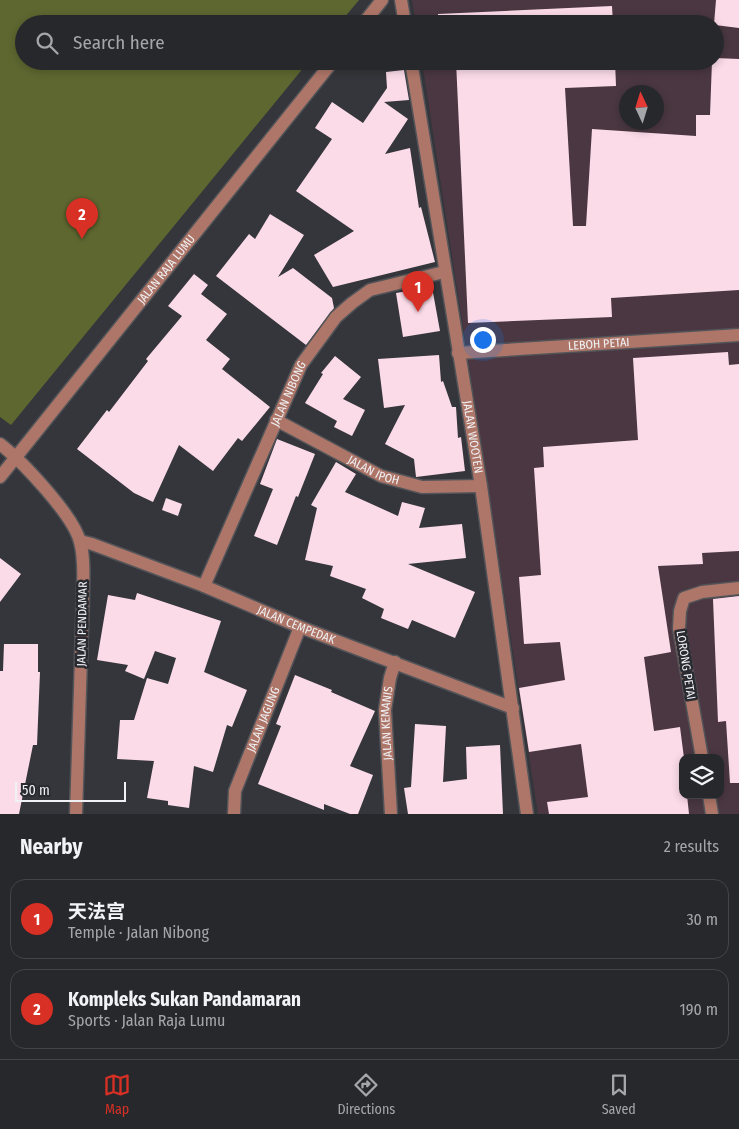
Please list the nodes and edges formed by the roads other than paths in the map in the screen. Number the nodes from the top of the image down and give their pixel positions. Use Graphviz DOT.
graph roads {
  1 [pos="382,0"];
  2 [pos="401,0"];
  3 [pos="370,15"];
  4 [pos="404,15"];
  5 [pos="326,70"];
  6 [pos="412,70"];
  7 [pos="444,272"];
  8 [pos="739,336"];
  9 [pos="458,353"];
  10 [pos="276,420"];
  11 [pos="0,444"];
  12 [pos="16,457"];
  13 [pos="0,477"];
  14 [pos="481,486"];
  15 [pos="80,541"];
  16 [pos="204,586"];
  17 [pos="739,588"];
  18 [pos="300,627"];
  19 [pos="395,662"];
  20 [pos="513,708"];
  21 [pos="701,754"];
  22 [pos="710,799"];
  23 [pos="76,814"];
  24 [pos="234,814"];
  25 [pos="391,814"];
  26 [pos="527,814"];
  27 [pos="712,814"];
  1 -- 3 [label="street"];
  2 -- 4 [label="street"];
  5 -- 12 [label="street, JALAN RAJA LUMU"];
  6 -- 7 [label="street, JALAN WOOTEN"];
  7 -- 9 [label="street, JALAN WOOTEN"];
  7 -- 10 [label="street, JALAN NIBONG"];
  8 -- 9 [label="street, LEBOH PETAI"];
  9 -- 14 [label="street, JALAN WOOTEN"];
  10 -- 14 [label="street, JALAN IPOH"];
  10 -- 16 [label="street, JALAN NIBONG"];
  11 -- 12 [label="street, JALAN PENDAMAR"];
  12 -- 13 [label="street, JALAN RAJA LUMU"];
  12 -- 15 [label="street, JALAN PENDAMAR"];
  14 -- 20 [label="street, JALAN WOOTEN"];
  15 -- 16 [label="street, JALAN CEMPEDAK"];
  15 -- 23 [label="street, JALAN PENDAMAR"];
  16 -- 18 [label="street, JALAN CEMPEDAK"];
  17 -- 21 [label="street, LORONG PETAI"];
  18 -- 19 [label="street, JALAN CEMPEDAK"];
  18 -- 24 [label="street, JALAN JAGUNG"];
  19 -- 20 [label="street, JALAN CEMPEDAK"];
  19 -- 25 [label="street, JALAN KEMANIS"];
  20 -- 26 [label="street, JALAN WOOTEN"];
  22 -- 27 [label="street"];
}
